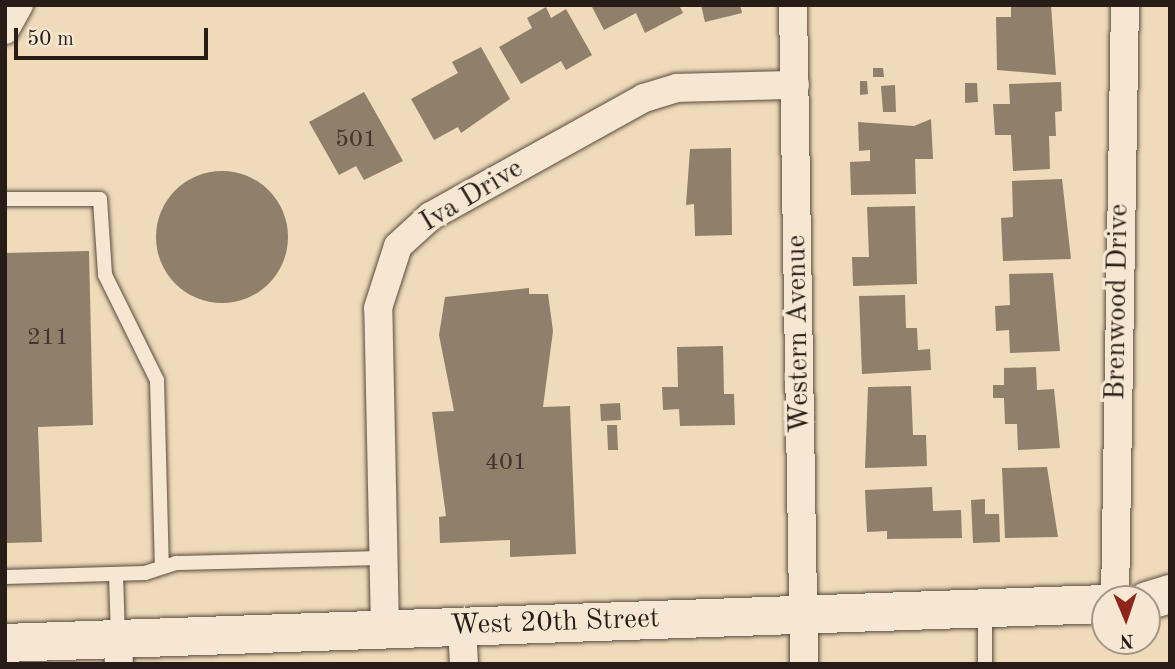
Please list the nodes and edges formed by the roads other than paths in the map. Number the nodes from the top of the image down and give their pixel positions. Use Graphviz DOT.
graph roads {
  1 [pos="19,5"];
  2 [pos="793,5"];
  3 [pos="1125,5"];
  4 [pos="5,30"];
  5 [pos="795,85"];
  6 [pos="5,199"];
  7 [pos="384,558"];
  8 [pos="162,568"];
  9 [pos="116,574"];
  10 [pos="5,577"];
  11 [pos="1115,585"];
  12 [pos="1091,605"];
  13 [pos="985,609"];
  14 [pos="803,614"];
  15 [pos="463,626"];
  16 [pos="386,629"];
  17 [pos="5,643"];
  18 [pos="119,651"];
  19 [pos="464,664"];
  20 [pos="804,664"];
  21 [pos="985,664"];
  1 -- 4 [label="street"];
  2 -- 5 [label="street, Western Avenue"];
  3 -- 11 [label="street, Brenwood Drive"];
  5 -- 7 [label="street, Iva Drive"];
  5 -- 14 [label="street, Western Avenue"];
  6 -- 8 [label="lane"];
  7 -- 8 [label="lane"];
  7 -- 16 [label="street, Iva Drive"];
  8 -- 9 [label="lane"];
  9 -- 10 [label="lane"];
  9 -- 18 [label="lane"];
  12 -- 13 [label="main road, West 20th Street"];
  13 -- 14 [label="main road, West 20th Street"];
  13 -- 21 [label="lane"];
  14 -- 15 [label="main road, West 20th Street"];
  14 -- 20 [label="street, Western Avenue"];
  15 -- 16 [label="main road, West 20th Street"];
  15 -- 19 [label="street"];
  16 -- 18 [label="main road, West 20th Street"];
  17 -- 18 [label="main road, West 20th Street"];
}
